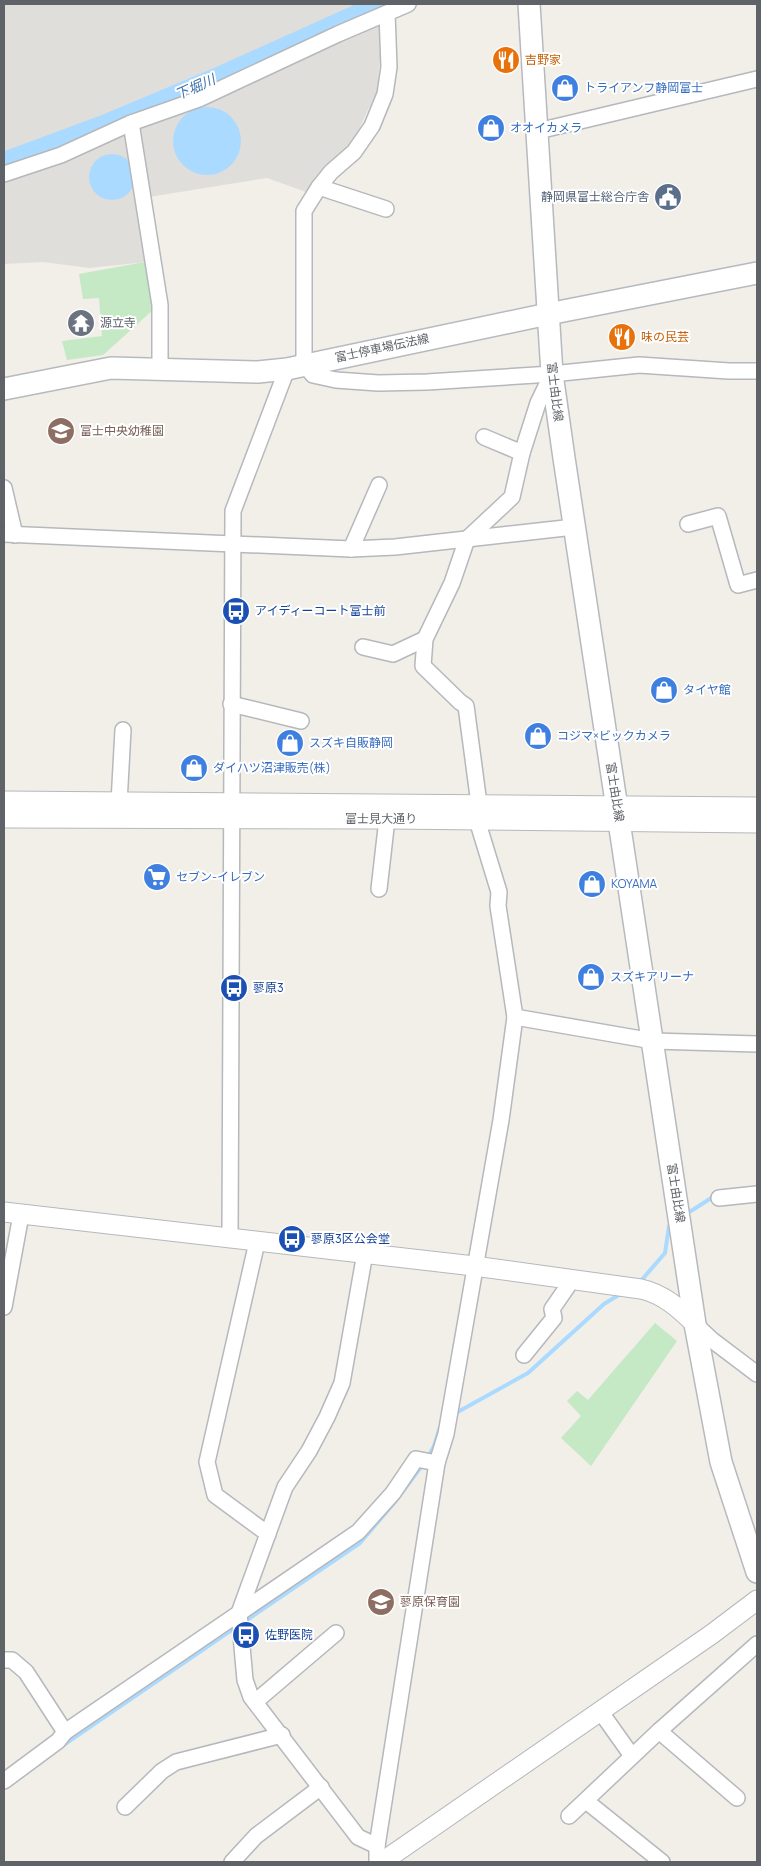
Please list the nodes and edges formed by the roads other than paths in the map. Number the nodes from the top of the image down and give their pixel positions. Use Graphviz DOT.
graph roads {
  1 [pos="408,4"];
  2 [pos="529,4"];
  3 [pos="387,13"];
  4 [pos="757,79"];
  5 [pos="131,123"];
  6 [pos="538,131"];
  7 [pos="4,174"];
  8 [pos="319,187"];
  9 [pos="386,209"];
  10 [pos="757,273"];
  11 [pos="548,314"];
  12 [pos="296,367"];
  13 [pos="160,369"];
  14 [pos="757,371"];
  15 [pos="552,374"];
  16 [pos="4,391"];
  17 [pos="484,437"];
  18 [pos="522,453"];
  19 [pos="379,485"];
  20 [pos="4,488"];
  21 [pos="688,524"];
  22 [pos="574,527"];
  23 [pos="9,534"];
  24 [pos="467,539"];
  25 [pos="233,544"];
  26 [pos="351,549"];
  27 [pos="757,580"];
  28 [pos="425,639"];
  29 [pos="363,647"];
  30 [pos="231,704"];
  31 [pos="301,721"];
  32 [pos="123,730"];
  33 [pos="4,801"];
  34 [pos="119,803"];
  35 [pos="757,807"];
  36 [pos="232,811"];
  37 [pos="478,812"];
  38 [pos="618,814"];
  39 [pos="4,818"];
  40 [pos="387,819"];
  41 [pos="757,823"];
  42 [pos="379,889"];
  43 [pos="514,1017"];
  44 [pos="653,1041"];
  45 [pos="757,1044"];
  46 [pos="757,1194"];
  47 [pos="719,1198"];
  48 [pos="12,1214"];
  49 [pos="230,1238"];
  50 [pos="257,1242"];
  51 [pos="365,1253"];
  52 [pos="474,1266"];
  53 [pos="572,1280"];
  54 [pos="4,1307"];
  55 [pos="695,1324"];
  56 [pos="524,1355"];
  57 [pos="757,1374"];
  58 [pos="437,1463"];
  59 [pos="268,1534"];
  60 [pos="757,1572"];
  61 [pos="757,1600"];
  62 [pos="239,1613"];
  63 [pos="336,1633"];
  64 [pos="757,1644"];
  65 [pos="4,1660"];
  66 [pos="255,1702"];
  67 [pos="600,1711"];
  68 [pos="659,1731"];
  69 [pos="65,1732"];
  70 [pos="282,1735"];
  71 [pos="632,1756"];
  72 [pos="4,1780"];
  73 [pos="321,1787"];
  74 [pos="737,1798"];
  75 [pos="586,1801"];
  76 [pos="125,1807"];
  77 [pos="570,1816"];
  78 [pos="380,1854"];
  79 [pos="232,1862"];
  80 [pos="377,1862"];
  81 [pos="662,1862"];
  1 -- 3 [label="street"];
  2 -- 6 [label="main road, 富士由比線"];
  3 -- 5 [label="street"];
  3 -- 8 [label="street"];
  4 -- 6 [label="street"];
  5 -- 7 [label="street"];
  5 -- 13 [label="street"];
  6 -- 11 [label="main road, 富士由比線"];
  8 -- 9 [label="street"];
  8 -- 12 [label="street"];
  10 -- 11 [label="main road, 富士停車場伝法線"];
  11 -- 12 [label="main road, 富士停車場伝法線"];
  11 -- 15 [label="main road, 富士由比線"];
  12 -- 13 [label="main road, 富士停車場伝法線"];
  12 -- 15 [label="street"];
  12 -- 25 [label="street"];
  13 -- 16 [label="main road, 富士停車場伝法線"];
  14 -- 15 [label="street"];
  15 -- 18 [label="street"];
  15 -- 22 [label="main road, 富士由比線"];
  17 -- 18 [label="street"];
  18 -- 24 [label="street"];
  19 -- 26 [label="street"];
  20 -- 23 [label="street"];
  21 -- 27 [label="street"];
  22 -- 24 [label="street"];
  22 -- 38 [label="main road, 富士由比線"];
  23 -- 25 [label="street"];
  24 -- 26 [label="street"];
  24 -- 28 [label="street"];
  25 -- 26 [label="street"];
  25 -- 30 [label="street"];
  28 -- 29 [label="street"];
  28 -- 37 [label="street"];
  30 -- 31 [label="street"];
  30 -- 36 [label="street"];
  32 -- 34 [label="street"];
  33 -- 34 [label="street, 富士見大通り"];
  34 -- 36 [label="street, 富士見大通り"];
  35 -- 38 [label="street, 富士見大通り"];
  36 -- 37 [label="street, 富士見大通り"];
  36 -- 39 [label="street, 富士見大通り"];
  36 -- 40 [label="street, 富士見大通り"];
  36 -- 49 [label="street"];
  37 -- 38 [label="street, 富士見大通り"];
  37 -- 40 [label="street, 富士見大通り"];
  37 -- 43 [label="street"];
  38 -- 41 [label="street, 富士見大通り"];
  38 -- 44 [label="main road, 富士由比線"];
  40 -- 42 [label="street"];
  43 -- 44 [label="street"];
  43 -- 52 [label="street"];
  44 -- 45 [label="street"];
  44 -- 55 [label="main road, 富士由比線"];
  46 -- 47 [label="street"];
  48 -- 49 [label="street"];
  48 -- 54 [label="street"];
  49 -- 50 [label="street"];
  50 -- 51 [label="street"];
  50 -- 59 [label="street"];
  51 -- 52 [label="street"];
  51 -- 59 [label="street"];
  52 -- 53 [label="street"];
  52 -- 58 [label="street"];
  53 -- 55 [label="street"];
  53 -- 56 [label="street"];
  55 -- 57 [label="street"];
  55 -- 60 [label="main road, 富士由比線"];
  58 -- 62 [label="street"];
  58 -- 78 [label="street"];
  59 -- 62 [label="street"];
  61 -- 67 [label="street"];
  62 -- 66 [label="street"];
  62 -- 69 [label="street"];
  63 -- 66 [label="street"];
  64 -- 68 [label="street"];
  65 -- 69 [label="street"];
  66 -- 70 [label="street"];
  67 -- 71 [label="street"];
  67 -- 78 [label="street"];
  68 -- 71 [label="street"];
  68 -- 74 [label="street"];
  69 -- 72 [label="street"];
  70 -- 73 [label="street"];
  70 -- 76 [label="street"];
  71 -- 75 [label="street"];
  73 -- 78 [label="street"];
  73 -- 79 [label="street"];
  75 -- 77 [label="street"];
  75 -- 81 [label="street"];
  78 -- 80 [label="street"];
}
